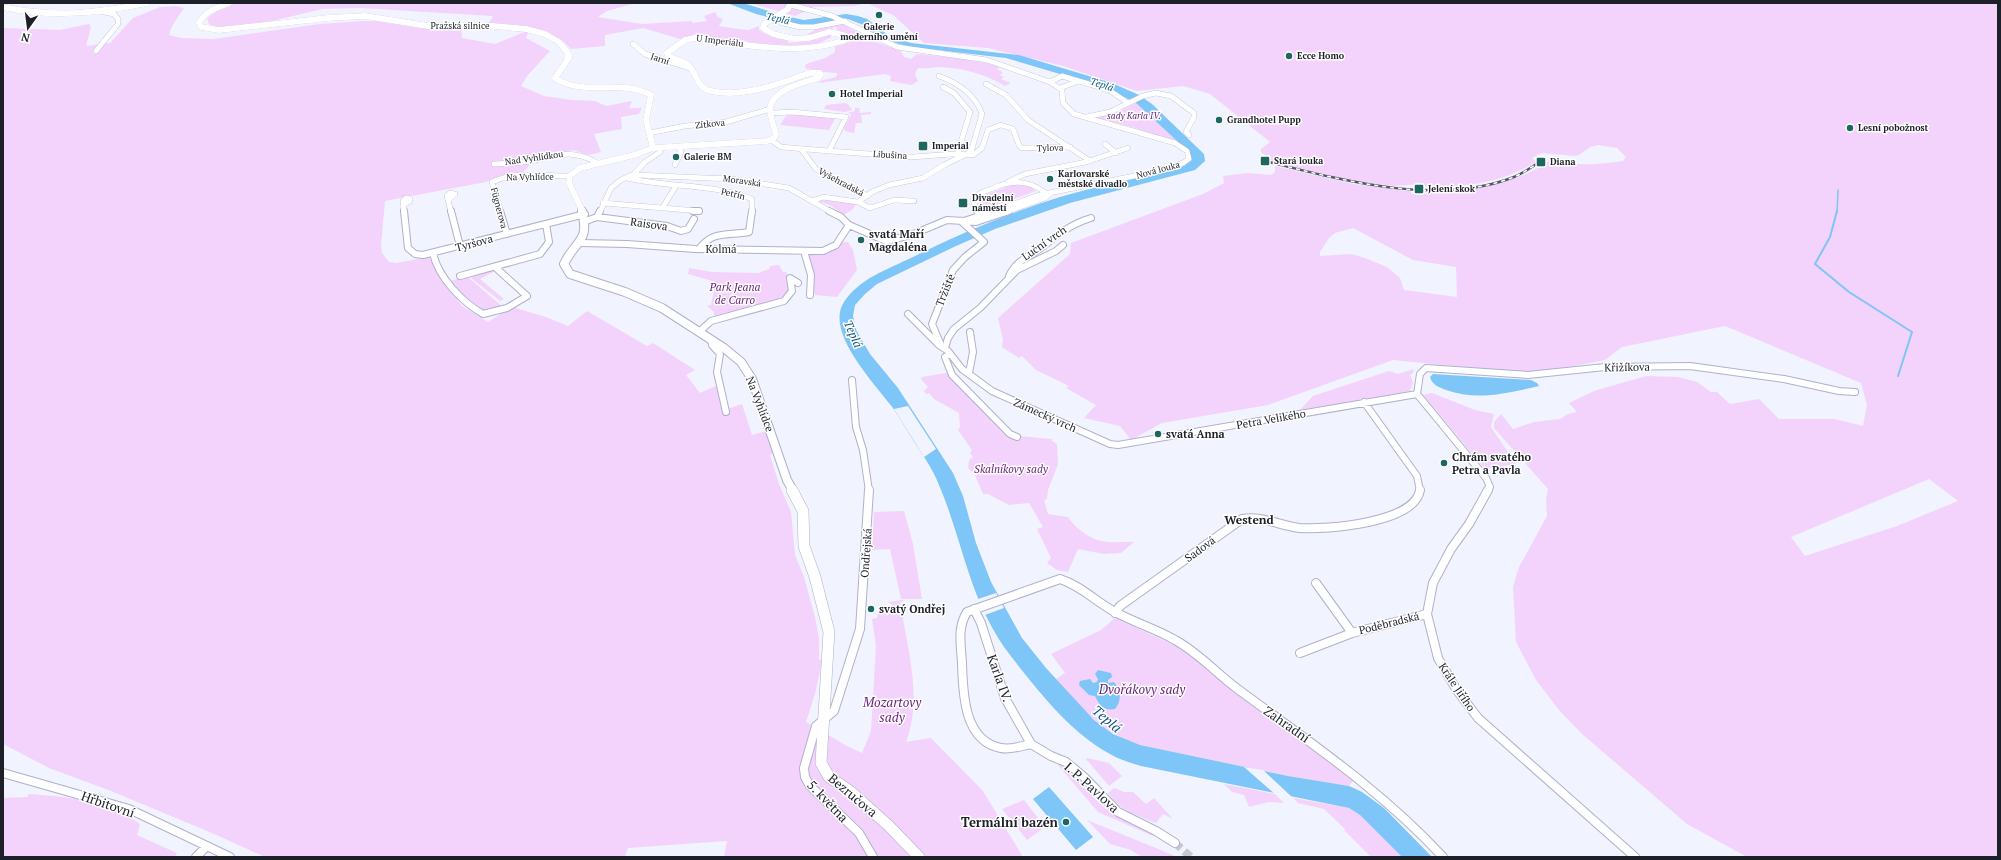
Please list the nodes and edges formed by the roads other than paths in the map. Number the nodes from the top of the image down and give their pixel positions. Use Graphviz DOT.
graph roads {
  1 [pos="147,3"];
  2 [pos="229,3"];
  3 [pos="791,4"];
  4 [pos="3,7"];
  5 [pos="99,11"];
  6 [pos="772,19"];
  7 [pos="844,21"];
  8 [pos="633,44"];
  9 [pos="96,51"];
  10 [pos="690,68"];
  11 [pos="939,76"];
  12 [pos="1079,81"];
  13 [pos="1050,82"];
  14 [pos="986,84"];
  15 [pos="943,87"];
  16 [pos="1060,88"];
  17 [pos="1130,102"];
  18 [pos="771,111"];
  19 [pos="981,111"];
  20 [pos="970,112"];
  21 [pos="1084,118"];
  22 [pos="649,133"];
  23 [pos="1188,135"];
  24 [pos="770,140"];
  25 [pos="1105,144"];
  26 [pos="679,147"];
  27 [pos="1070,147"];
  28 [pos="653,148"];
  29 [pos="1128,148"];
  30 [pos="801,149"];
  31 [pos="829,151"];
  32 [pos="660,152"];
  33 [pos="1116,152"];
  34 [pos="964,156"];
  35 [pos="1090,161"];
  36 [pos="597,163"];
  37 [pos="494,164"];
  38 [pos="675,165"];
  39 [pos="570,176"];
  40 [pos="625,178"];
  41 [pos="492,182"];
  42 [pos="1008,182"];
  43 [pos="676,186"];
  44 [pos="1053,192"];
  45 [pos="1046,193"];
  46 [pos="868,196"];
  47 [pos="448,200"];
  48 [pos="812,201"];
  49 [pos="914,201"];
  50 [pos="858,202"];
  51 [pos="603,203"];
  52 [pos="404,205"];
  53 [pos="663,207"];
  54 [pos="699,211"];
  55 [pos="979,215"];
  56 [pos="585,217"];
  57 [pos="597,217"];
  58 [pos="1091,218"];
  59 [pos="694,219"];
  60 [pos="963,221"];
  61 [pos="546,224"];
  62 [pos="849,225"];
  63 [pos="507,234"];
  64 [pos="580,243"];
  65 [pos="1063,245"];
  66 [pos="460,246"];
  67 [pos="700,249"];
  68 [pos="804,251"];
  69 [pos="433,253"];
  70 [pos="495,267"];
  71 [pos="460,276"];
  72 [pos="1007,280"];
  73 [pos="798,283"];
  74 [pos="810,295"];
  75 [pos="908,314"];
  76 [pos="699,332"];
  77 [pos="970,332"];
  78 [pos="711,340"];
  79 [pos="945,348"];
  80 [pos="950,354"];
  81 [pos="969,374"];
  82 [pos="852,380"];
  83 [pos="1855,392"];
  84 [pos="1417,394"];
  85 [pos="1364,402"];
  86 [pos="726,412"];
  87 [pos="1017,437"];
  88 [pos="1126,444"];
  89 [pos="1316,583"];
  90 [pos="978,608"];
  91 [pos="1115,613"];
  92 [pos="1427,614"];
  93 [pos="1352,633"];
  94 [pos="1300,653"];
  95 [pos="827,716"];
  96 [pos="1031,744"];
  97 [pos="3,773"];
  98 [pos="1175,843"];
  99 [pos="206,846"];
  100 [pos="196,857"];
  101 [pos="230,857"];
  102 [pos="874,857"];
  103 [pos="919,857"];
  104 [pos="1443,857"];
  105 [pos="1635,857"];
  1 -- 5 [label="street"];
  2 -- 22 [label="street, Pražská silnice"];
  3 -- 6 [label="street"];
  3 -- 7 [label="street"];
  4 -- 5 [label="street"];
  5 -- 9 [label="street"];
  6 -- 7 [label="street"];
  6 -- 10 [label="street, U Imperiálu"];
  7 -- 13 [label="street"];
  8 -- 10 [label="street, Jarní"];
  10 -- 18 [label="street, U Imperiálu"];
  11 -- 19 [label="street"];
  12 -- 13 [label="street"];
  12 -- 16 [label="street"];
  12 -- 17 [label="street"];
  13 -- 16 [label="street"];
  14 -- 27 [label="street"];
  15 -- 20 [label="street"];
  16 -- 21 [label="street"];
  17 -- 21 [label="street"];
  17 -- 23 [label="street"];
  18 -- 22 [label="street, Zítkova"];
  18 -- 24 [label="street"];
  18 -- 31 [label="street"];
  19 -- 20 [label="street"];
  19 -- 34 [label="street"];
  20 -- 34 [label="street"];
  21 -- 44 [label="street, Nová louka"];
  22 -- 28 [label="street, Pražská silnice"];
  24 -- 26 [label="street, Libušina"];
  24 -- 30 [label="street, Libušina"];
  25 -- 33 [label="street"];
  26 -- 28 [label="street, Libušina"];
  26 -- 38 [label="street"];
  27 -- 34 [label="street, Tylova"];
  27 -- 35 [label="street, Tylova"];
  28 -- 36 [label="street, Na Vyhlídce"];
  29 -- 33 [label="street"];
  30 -- 31 [label="street, Libušina"];
  30 -- 46 [label="street, Vyšehradská"];
  31 -- 34 [label="street, Libušina"];
  32 -- 40 [label="street"];
  33 -- 35 [label="street"];
  34 -- 46 [label="street"];
  35 -- 42 [label="street"];
  36 -- 37 [label="street, Nad Vyhlídkou"];
  36 -- 39 [label="street, Na Vyhlídce"];
  39 -- 41 [label="street, Na Vyhlídce"];
  39 -- 56 [label="street, Na Vyhlídce"];
  40 -- 43 [label="street, Petřín"];
  40 -- 48 [label="street, Moravská"];
  40 -- 51 [label="street"];
  41 -- 63 [label="street, Fügnerova"];
  42 -- 45 [label="street"];
  42 -- 55 [label="street"];
  43 -- 53 [label="street, Raisova"];
  43 -- 67 [label="street, Petřín"];
  44 -- 45 [label="street"];
  44 -- 60 [label="street"];
  45 -- 55 [label="street"];
  46 -- 50 [label="street"];
  47 -- 66 [label="street"];
  48 -- 50 [label="street"];
  48 -- 62 [label="street, Moravská"];
  49 -- 50 [label="street"];
  51 -- 53 [label="street, Raisova"];
  51 -- 57 [label="street"];
  52 -- 69 [label="street, Tyršova"];
  53 -- 54 [label="street, Raisova"];
  55 -- 60 [label="street"];
  56 -- 57 [label="street, Tyršova"];
  56 -- 61 [label="street, Tyršova"];
  56 -- 64 [label="street, Na Vyhlídce"];
  57 -- 59 [label="street, Raisova"];
  58 -- 72 [label="street, Luční vrch"];
  60 -- 62 [label="street, Moravská"];
  60 -- 79 [label="street, Tržiště"];
  61 -- 63 [label="street, Tyršova"];
  61 -- 70 [label="street"];
  62 -- 68 [label="street, Kolmá"];
  63 -- 66 [label="street, Tyršova"];
  64 -- 67 [label="street, Kolmá"];
  64 -- 76 [label="street, Na Vyhlídce"];
  65 -- 72 [label="street"];
  66 -- 69 [label="street, Tyršova"];
  67 -- 68 [label="street, Kolmá"];
  68 -- 74 [label="street"];
  69 -- 70 [label="street"];
  70 -- 71 [label="street"];
  72 -- 79 [label="street"];
  73 -- 76 [label="street"];
  75 -- 79 [label="street, Zámecký vrch"];
  76 -- 78 [label="street, Na Vyhlídce"];
  77 -- 81 [label="street"];
  78 -- 86 [label="street"];
  78 -- 95 [label="street, Na Vyhlídce"];
  79 -- 80 [label="street, Zámecký vrch"];
  80 -- 81 [label="street, Zámecký vrch"];
  80 -- 87 [label="street"];
  81 -- 88 [label="street, Zámecký vrch"];
  82 -- 95 [label="street, Ondřejská"];
  83 -- 84 [label="street, Křižíkova"];
  84 -- 85 [label="street, Petra Velikého"];
  84 -- 92 [label="street, Krále Jiřího"];
  85 -- 88 [label="street, Petra Velikého"];
  85 -- 91 [label="street, Sadová"];
  89 -- 93 [label="street, Poděbradská"];
  90 -- 91 [label="street"];
  90 -- 96 [label="street, Karla IV."];
  90 -- 96 [label="street"];
  91 -- 104 [label="street, Zahradní"];
  92 -- 93 [label="street, Poděbradská"];
  92 -- 105 [label="street, Krále Jiřího"];
  93 -- 94 [label="street, Poděbradská"];
  95 -- 102 [label="street, 5. května"];
  95 -- 103 [label="street, Bezručova"];
  96 -- 98 [label="street, I. P. Pavlova"];
  97 -- 99 [label="street, Hřbitovní"];
  99 -- 100 [label="street"];
  99 -- 101 [label="street, Hřbitovní"];
}
